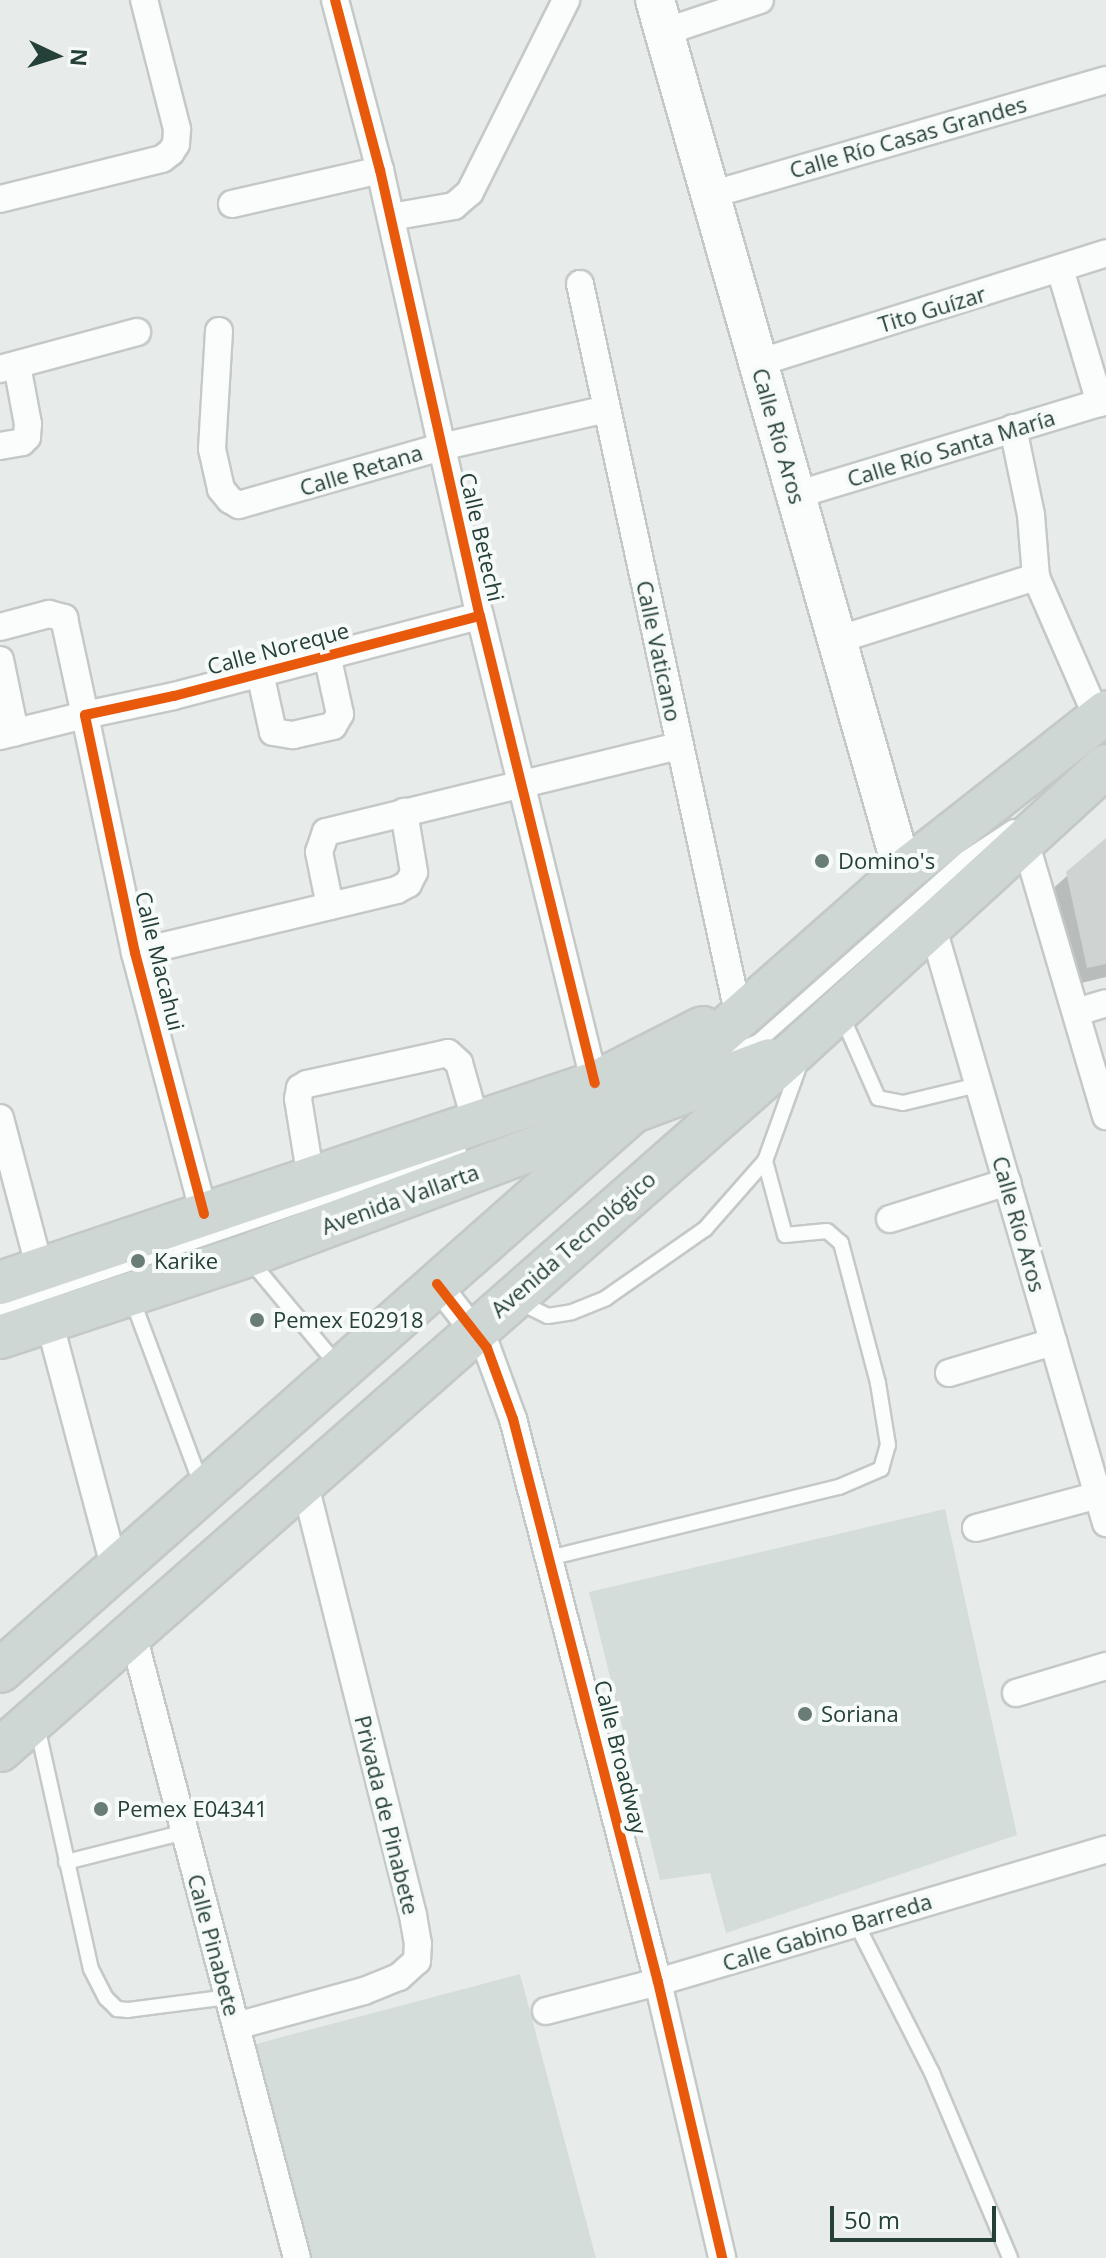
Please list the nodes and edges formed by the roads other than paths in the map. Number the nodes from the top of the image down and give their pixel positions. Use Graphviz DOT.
graph roads {
  1 [pos="144,0"];
  2 [pos="335,0"];
  3 [pos="566,0"];
  4 [pos="760,0"];
  5 [pos="659,16"];
  6 [pos="1106,80"];
  7 [pos="380,170"];
  8 [pos="710,195"];
  9 [pos="0,199"];
  10 [pos="232,204"];
  11 [pos="391,217"];
  12 [pos="1106,253"];
  13 [pos="1060,269"];
  14 [pos="580,284"];
  15 [pos="219,331"];
  16 [pos="137,332"];
  17 [pos="758,363"];
  18 [pos="8,367"];
  19 [pos="1103,402"];
  20 [pos="607,409"];
  21 [pos="1013,428"];
  22 [pos="0,446"];
  23 [pos="441,447"];
  24 [pos="796,495"];
  25 [pos="1036,577"];
  26 [pos="480,616"];
  27 [pos="0,627"];
  28 [pos="837,640"];
  29 [pos="327,655"];
  30 [pos="0,660"];
  31 [pos="260,673"];
  32 [pos="1103,714"];
  33 [pos="85,715"];
  34 [pos="7,734"];
  35 [pos="680,746"];
  36 [pos="1106,765"];
  37 [pos="524,785"];
  38 [pos="1021,800"];
  39 [pos="404,812"];
  40 [pos="1018,827"];
  41 [pos="966,858"];
  42 [pos="903,872"];
  43 [pos="330,906"];
  44 [pos="932,925"];
  45 [pos="135,953"];
  46 [pos="1106,1003"];
  47 [pos="1077,1012"];
  48 [pos="739,1017"];
  49 [pos="815,1032"];
  50 [pos="669,1079"];
  51 [pos="978,1085"];
  52 [pos="614,1106"];
  53 [pos="1106,1116"];
  54 [pos="0,1118"];
  55 [pos="476,1134"];
  56 [pos="765,1161"];
  57 [pos="311,1179"];
  58 [pos="1007,1182"];
  59 [pos="204,1214"];
  60 [pos="890,1219"];
  61 [pos="246,1256"];
  62 [pos="40,1269"];
  63 [pos="0,1283"];
  64 [pos="437,1284"];
  65 [pos="130,1295"];
  66 [pos="510,1298"];
  67 [pos="0,1308"];
  68 [pos="49,1321"];
  69 [pos="475,1329"];
  70 [pos="0,1337"];
  71 [pos="1053,1342"];
  72 [pos="341,1369"];
  73 [pos="949,1373"];
  74 [pos="304,1480"];
  75 [pos="215,1481"];
  76 [pos="1098,1495"];
  77 [pos="1106,1523"];
  78 [pos="976,1528"];
  79 [pos="549,1558"];
  80 [pos="115,1569"];
  81 [pos="132,1631"];
  82 [pos="1106,1666"];
  83 [pos="0,1671"];
  84 [pos="1016,1693"];
  85 [pos="35,1718"];
  86 [pos="0,1750"];
  87 [pos="185,1832"];
  88 [pos="1106,1849"];
  89 [pos="66,1862"];
  90 [pos="856,1923"];
  91 [pos="658,1982"];
  92 [pos="228,1997"];
  93 [pos="546,2011"];
  94 [pos="236,2026"];
  95 [pos="1008,2257"];
  96 [pos="297,2258"];
  97 [pos="722,2258"];
  1 -- 9 [label="street"];
  2 -- 7 [label="street, Calle Betechi"];
  3 -- 11 [label="street"];
  4 -- 5 [label="street"];
  5 -- 8 [label="main road, Calle Río Aros"];
  6 -- 8 [label="street, Calle Río Casas Grandes"];
  7 -- 10 [label="street"];
  7 -- 11 [label="street, Calle Betechi"];
  8 -- 17 [label="main road, Calle Río Aros"];
  11 -- 23 [label="street, Calle Betechi"];
  12 -- 13 [label="street, Tito Guízar"];
  13 -- 17 [label="street, Tito Guízar"];
  13 -- 19 [label="street"];
  14 -- 20 [label="street, Calle Vaticano"];
  15 -- 23 [label="street, Calle Retana"];
  16 -- 18 [label="street"];
  17 -- 24 [label="main road, Calle Río Aros"];
  18 -- 22 [label="street"];
  19 -- 21 [label="street, Calle Río Santa María"];
  20 -- 23 [label="street, Calle Retana"];
  20 -- 35 [label="street, Calle Vaticano"];
  21 -- 24 [label="street, Calle Río Santa María"];
  21 -- 25 [label="street"];
  23 -- 26 [label="street, Calle Betechi"];
  24 -- 28 [label="main road, Calle Río Aros"];
  25 -- 28 [label="street"];
  25 -- 32 [label="street"];
  26 -- 29 [label="street, Calle Noreque"];
  26 -- 37 [label="street, Calle Betechi"];
  27 -- 33 [label="street"];
  28 -- 42 [label="main road, Calle Río Aros"];
  29 -- 31 [label="street, Calle Noreque"];
  29 -- 31 [label="street, Calle Noreque"];
  30 -- 34 [label="street"];
  31 -- 33 [label="street, Calle Noreque"];
  32 -- 38 [label="lane"];
  32 -- 42 [label="main road"];
  33 -- 34 [label="street, Calle Noreque"];
  33 -- 45 [label="street, Calle Macahui"];
  35 -- 37 [label="street"];
  35 -- 48 [label="street, Calle Vaticano"];
  36 -- 40 [label="main road, Avenida Tecnológico"];
  36 -- 41 [label="lane"];
  37 -- 39 [label="street"];
  37 -- 52 [label="street, Calle Betechi"];
  39 -- 43 [label="street"];
  39 -- 43 [label="street"];
  40 -- 41 [label="lane"];
  40 -- 44 [label="main road, Avenida Tecnológico"];
  40 -- 47 [label="street"];
  41 -- 50 [label="lane"];
  42 -- 48 [label="main road"];
  43 -- 45 [label="street"];
  44 -- 49 [label="main road, Avenida Tecnológico"];
  44 -- 51 [label="street, Calle Río Aros"];
  45 -- 59 [label="street, Calle Macahui"];
  46 -- 47 [label="street"];
  47 -- 53 [label="street"];
  48 -- 50 [label="main road"];
  48 -- 52 [label="main road, Avenida Vallarta"];
  49 -- 51 [label="lane"];
  49 -- 52 [label="main road, Avenida Vallarta"];
  49 -- 56 [label="lane"];
  49 -- 66 [label="main road, Avenida Tecnológico"];
  50 -- 52 [label="main road"];
  51 -- 58 [label="street, Calle Río Aros"];
  52 -- 55 [label="main road, Avenida Vallarta"];
  52 -- 61 [label="main road, Avenida Vallarta"];
  52 -- 64 [label="main road"];
  52 -- 66 [label="main road"];
  54 -- 62 [label="street"];
  55 -- 57 [label="main road, Avenida Vallarta"];
  55 -- 57 [label="street"];
  55 -- 67 [label="lane"];
  56 -- 66 [label="lane"];
  56 -- 79 [label="lane"];
  57 -- 59 [label="main road, Avenida Vallarta"];
  58 -- 60 [label="street"];
  58 -- 71 [label="street, Calle Río Aros"];
  59 -- 62 [label="main road, Avenida Vallarta"];
  61 -- 65 [label="main road, Avenida Vallarta"];
  61 -- 72 [label="lane"];
  62 -- 63 [label="main road, Avenida Vallarta"];
  64 -- 69 [label="street, Calle Broadway"];
  64 -- 72 [label="main road"];
  65 -- 68 [label="main road, Avenida Vallarta"];
  65 -- 75 [label="lane"];
  66 -- 69 [label="main road, Avenida Tecnológico"];
  68 -- 70 [label="main road, Avenida Vallarta"];
  68 -- 80 [label="street"];
  69 -- 74 [label="main road, Avenida Tecnológico"];
  69 -- 79 [label="street, Calle Broadway"];
  71 -- 73 [label="street"];
  71 -- 76 [label="street, Calle Río Aros"];
  72 -- 75 [label="main road"];
  74 -- 81 [label="main road, Avenida Tecnológico"];
  74 -- 94 [label="street, Privada de Pinabete"];
  75 -- 80 [label="main road"];
  75 -- 81 [label="main road"];
  76 -- 77 [label="street, Calle Río Aros"];
  76 -- 78 [label="street"];
  79 -- 91 [label="street, Calle Broadway"];
  80 -- 83 [label="main road"];
  80 -- 85 [label="main road"];
  81 -- 85 [label="main road, Avenida Tecnológico"];
  81 -- 87 [label="street, Calle Pinabete"];
  82 -- 84 [label="street"];
  85 -- 86 [label="main road, Avenida Tecnológico"];
  85 -- 89 [label="lane"];
  87 -- 89 [label="lane"];
  87 -- 92 [label="street, Calle Pinabete"];
  88 -- 90 [label="street, Calle Gabino Barreda"];
  89 -- 92 [label="lane"];
  90 -- 91 [label="street, Calle Gabino Barreda"];
  90 -- 95 [label="lane"];
  91 -- 93 [label="street, Calle Gabino Barreda"];
  91 -- 97 [label="street, Calle Broadway"];
  92 -- 94 [label="street, Calle Pinabete"];
  94 -- 96 [label="street, Calle Pinabete"];
}
